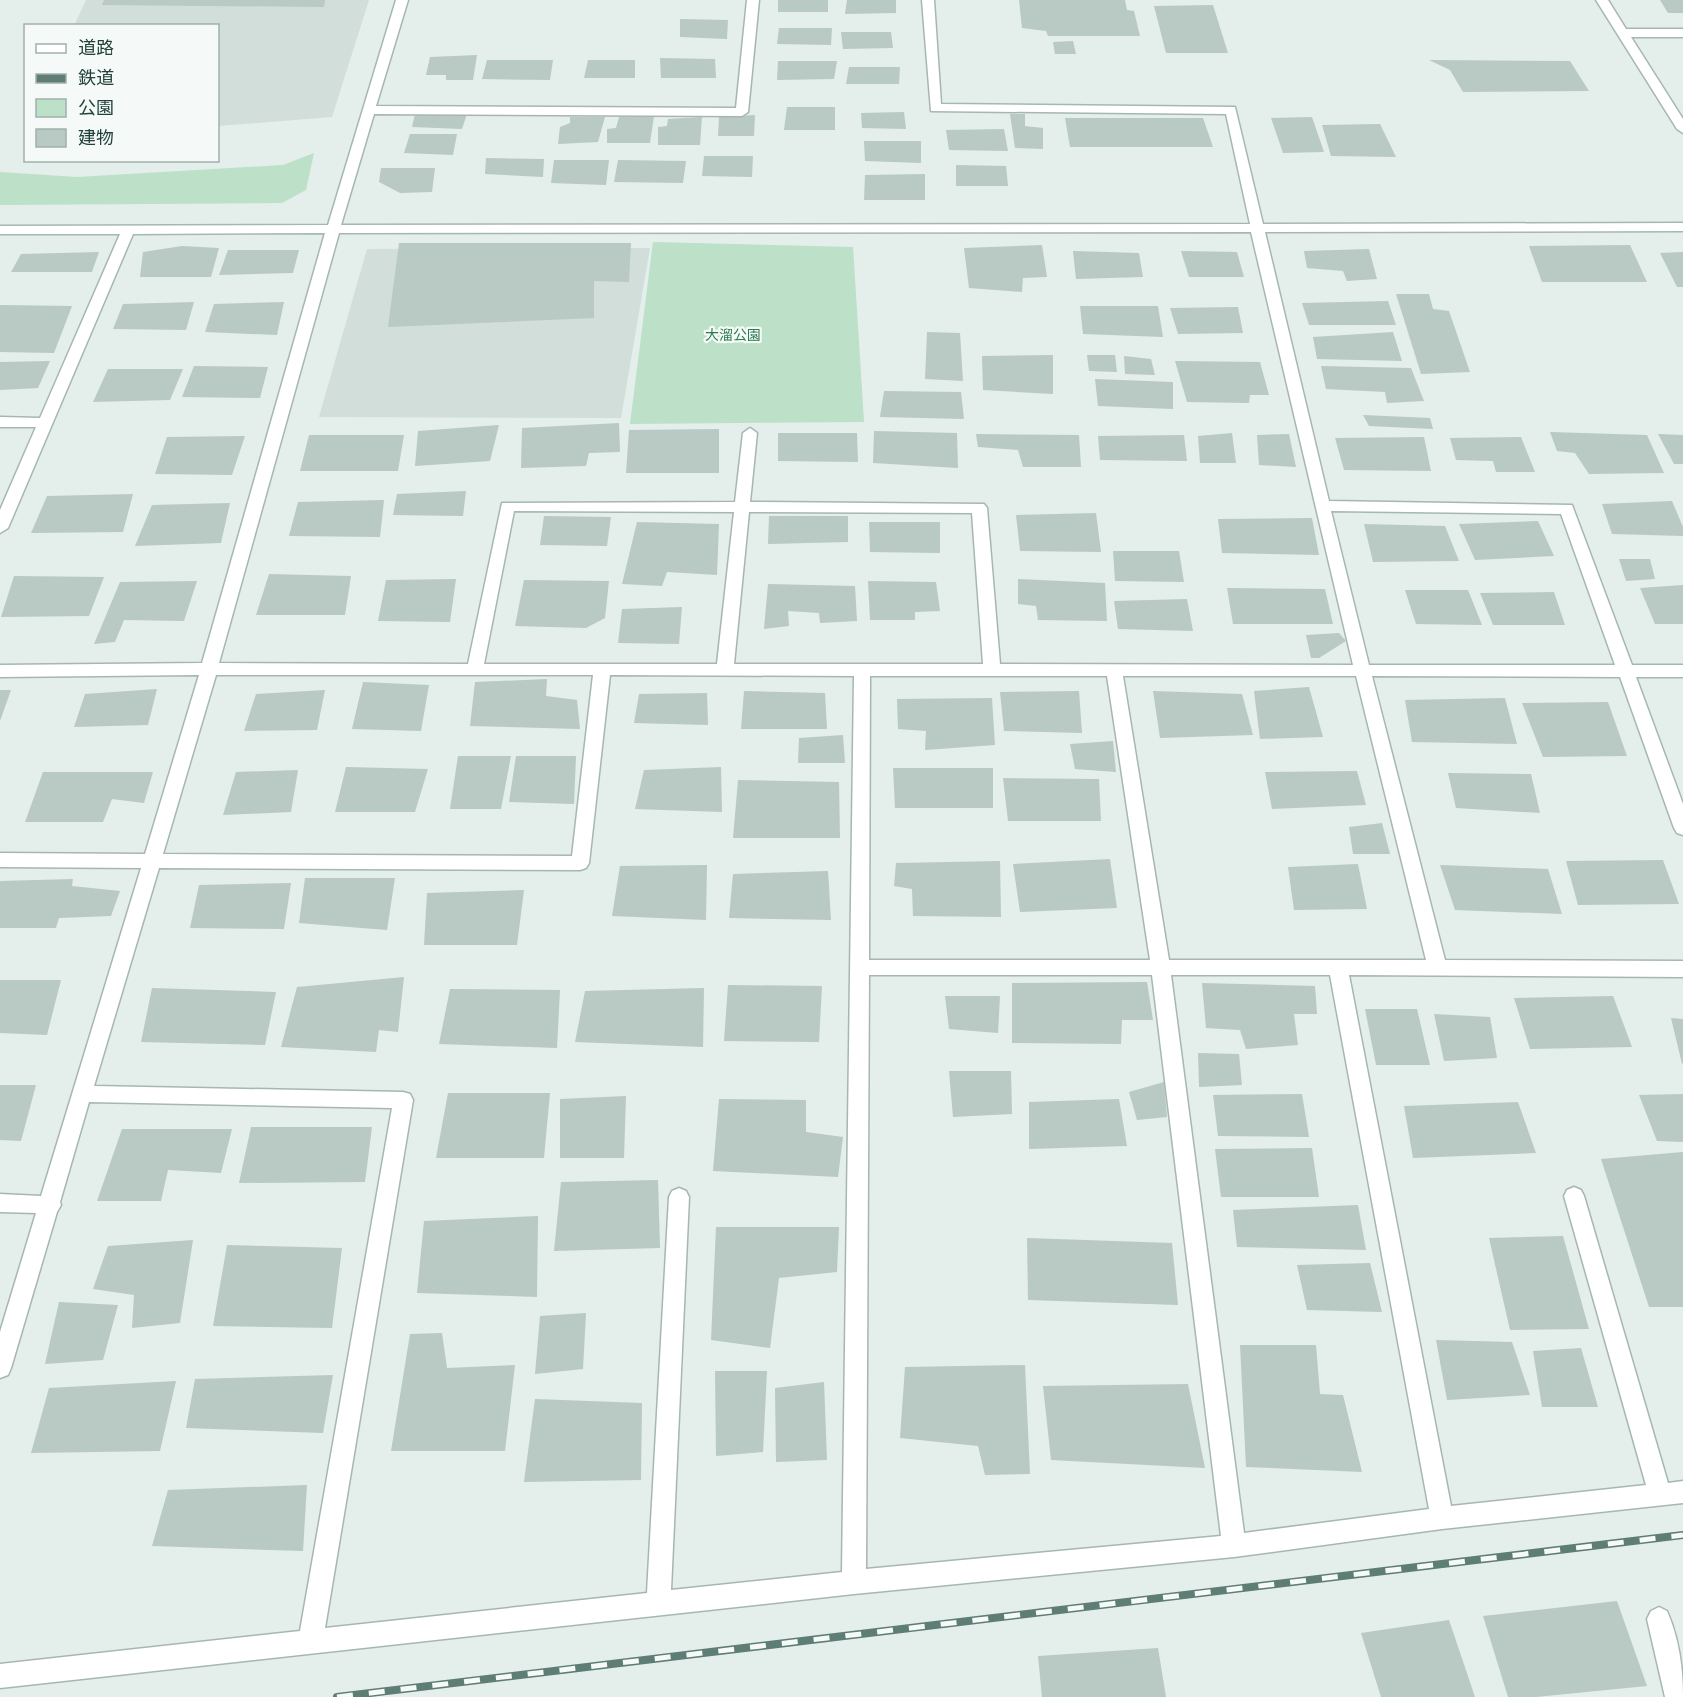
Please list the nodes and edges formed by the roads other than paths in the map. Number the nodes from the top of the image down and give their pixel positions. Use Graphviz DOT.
graph roads {
  1 [pos="402,0"];
  2 [pos="753,0"];
  3 [pos="928,0"];
  4 [pos="1602,0"];
  5 [pos="1623,33"];
  6 [pos="1683,33"];
  7 [pos="369,110"];
  8 [pos="1683,129"];
  9 [pos="1683,227"];
  10 [pos="1257,228"];
  11 [pos="0,230"];
  12 [pos="128,230"];
  13 [pos="333,230"];
  14 [pos="0,422"];
  15 [pos="44,423"];
  16 [pos="750,433"];
  17 [pos="1323,506"];
  18 [pos="742,508"];
  19 [pos="0,528"];
  20 [pos="210,669"];
  21 [pos="476,669"];
  22 [pos="602,669"];
  23 [pos="726,670"];
  24 [pos="862,670"];
  25 [pos="992,670"];
  26 [pos="1114,670"];
  27 [pos="1362,670"];
  28 [pos="0,671"];
  29 [pos="1628,671"];
  30 [pos="1683,671"];
  31 [pos="1683,828"];
  32 [pos="0,860"];
  33 [pos="150,862"];
  34 [pos="1437,967"];
  35 [pos="861,968"];
  36 [pos="1161,968"];
  37 [pos="1338,969"];
  38 [pos="1683,969"];
  39 [pos="81,1094"];
  40 [pos="1574,1196"];
  41 [pos="679,1197"];
  42 [pos="0,1203"];
  43 [pos="51,1204"];
  44 [pos="0,1368"];
  45 [pos="1671,1493"];
  46 [pos="1442,1518"];
  47 [pos="1234,1546"];
  48 [pos="855,1582"];
  49 [pos="658,1603"];
  50 [pos="1659,1619"];
  51 [pos="310,1643"];
  52 [pos="0,1676"];
  53 [pos="1677,1697"];
  1 -- 7 [label="street"];
  2 -- 7 [label="street"];
  3 -- 10 [label="street"];
  4 -- 5 [label="street"];
  5 -- 6 [label="street"];
  5 -- 8 [label="street"];
  7 -- 13 [label="street"];
  9 -- 10 [label="street"];
  10 -- 13 [label="street"];
  10 -- 17 [label="street"];
  11 -- 12 [label="street"];
  12 -- 13 [label="street"];
  12 -- 15 [label="street"];
  13 -- 20 [label="street"];
  14 -- 15 [label="street"];
  15 -- 19 [label="street"];
  16 -- 18 [label="street"];
  17 -- 27 [label="street"];
  17 -- 29 [label="street"];
  18 -- 21 [label="street"];
  18 -- 23 [label="street"];
  18 -- 25 [label="street"];
  20 -- 21 [label="street"];
  20 -- 28 [label="street"];
  20 -- 33 [label="street"];
  21 -- 22 [label="street"];
  22 -- 23 [label="street"];
  22 -- 33 [label="street"];
  23 -- 24 [label="street"];
  24 -- 25 [label="street"];
  24 -- 35 [label="street"];
  25 -- 26 [label="street"];
  26 -- 27 [label="street"];
  26 -- 36 [label="street"];
  27 -- 29 [label="street"];
  27 -- 34 [label="street"];
  29 -- 30 [label="street"];
  29 -- 31 [label="street"];
  32 -- 33 [label="street"];
  33 -- 39 [label="street"];
  34 -- 37 [label="street"];
  34 -- 38 [label="street"];
  35 -- 36 [label="street"];
  35 -- 48 [label="street"];
  36 -- 37 [label="street"];
  36 -- 47 [label="street"];
  37 -- 46 [label="street"];
  39 -- 43 [label="street"];
  39 -- 51 [label="street"];
  40 -- 45 [label="street"];
  41 -- 49 [label="street"];
  42 -- 43 [label="street"];
  43 -- 44 [label="street"];
  45 -- 46 [label="street"];
  46 -- 47 [label="street"];
  47 -- 48 [label="street"];
  48 -- 49 [label="street"];
  49 -- 51 [label="street"];
  50 -- 53 [label="street"];
  51 -- 52 [label="street"];
}
